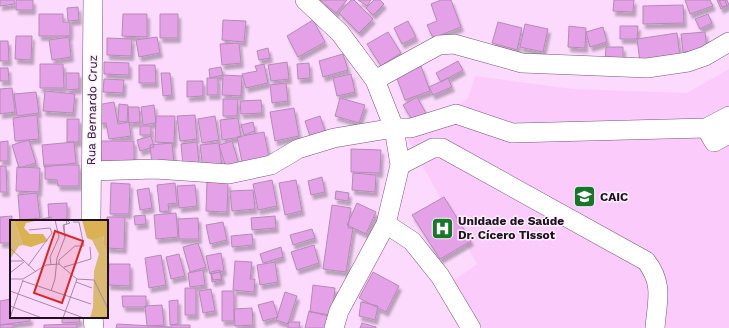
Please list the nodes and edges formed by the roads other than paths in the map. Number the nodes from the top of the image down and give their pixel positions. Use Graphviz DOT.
graph roads {
  1 [pos="93,0"];
  2 [pos="305,0"];
  3 [pos="729,42"];
  4 [pos="375,80"];
  5 [pos="729,116"];
  6 [pos="394,128"];
  7 [pos="706,128"];
  8 [pos="729,134"];
  9 [pos="400,166"];
  10 [pos="91,171"];
  11 [pos="91,220"];
  12 [pos="386,224"];
  13 [pos="93,318"];
  14 [pos="94,328"];
  15 [pos="334,328"];
  16 [pos="471,328"];
  17 [pos="655,328"];
  1 -- 10 [label="street, Rua Bernardo Cruz"];
  2 -- 4 [label="street"];
  3 -- 4 [label="street"];
  4 -- 6 [label="street"];
  5 -- 7 [label="street"];
  6 -- 7 [label="street"];
  6 -- 9 [label="street"];
  6 -- 10 [label="street"];
  7 -- 8 [label="street"];
  9 -- 12 [label="street"];
  9 -- 17 [label="street"];
  10 -- 11 [label="street, Rua Bernardo Cruz"];
  12 -- 15 [label="street"];
  12 -- 16 [label="street"];
  13 -- 14 [label="street"];
}
